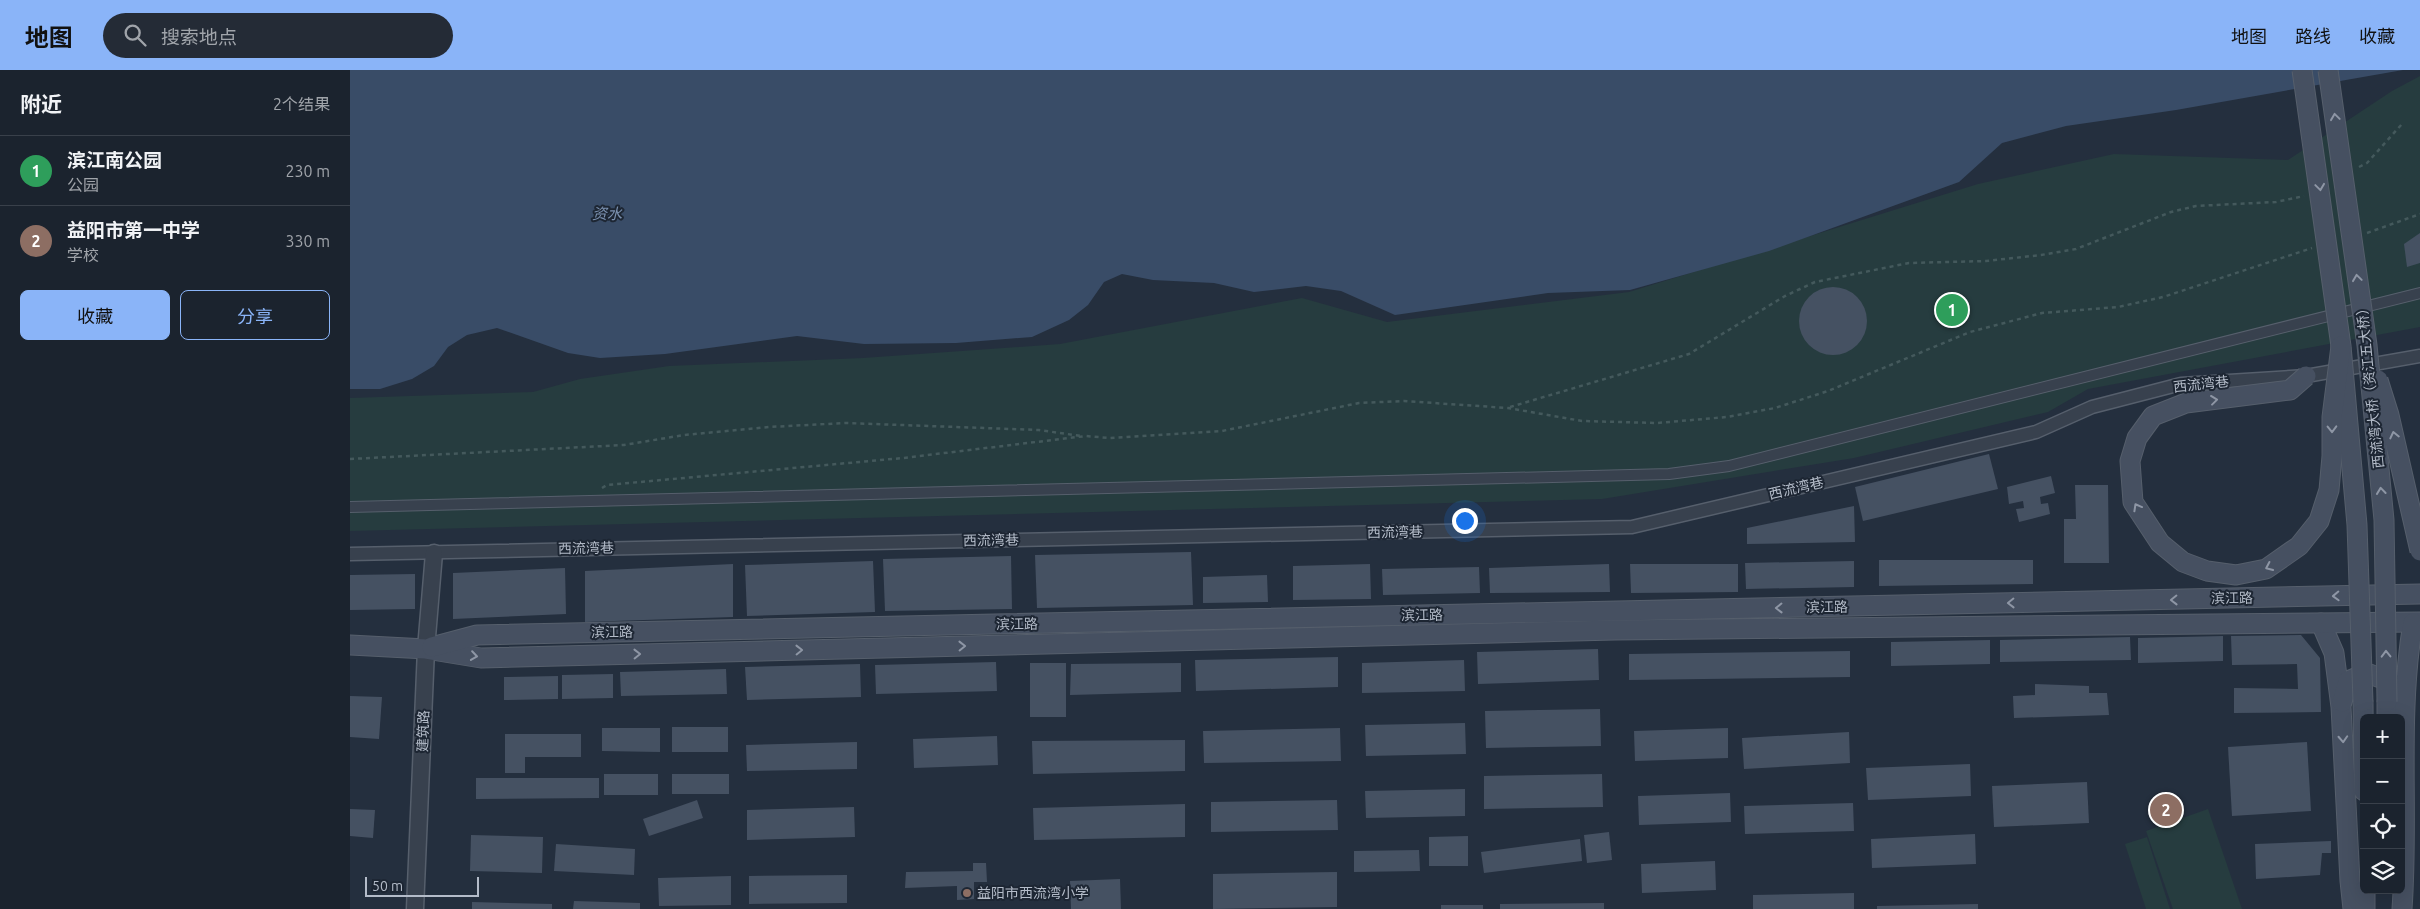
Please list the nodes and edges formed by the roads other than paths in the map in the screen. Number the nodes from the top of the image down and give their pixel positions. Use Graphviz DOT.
graph roads {
  1 [pos="2302,70"];
  2 [pos="2328,70"];
  3 [pos="2420,293"];
  4 [pos="2366,344"];
  5 [pos="2341,346"];
  6 [pos="2420,356"];
  7 [pos="2306,376"];
  8 [pos="350,507"];
  9 [pos="2420,551"];
  10 [pos="434,553"];
  11 [pos="350,554"];
  12 [pos="2420,594"];
  13 [pos="2321,623"];
  14 [pos="2416,623"];
  15 [pos="350,645"];
  16 [pos="426,649"];
  17 [pos="2405,704"];
  18 [pos="2341,707"];
  19 [pos="2387,710"];
  20 [pos="2364,759"];
  21 [pos="2365,894"];
  22 [pos="2392,894"];
  23 [pos="416,909"];
  24 [pos="2353,909"];
  25 [pos="2365,909"];
  26 [pos="2393,909"];
  27 [pos="2402,909"];
  1 -- 5 [label="main road, 西流湾大桥（资江五大桥）, one-way, bridge"];
  4 -- 2 [label="main road, 西流湾大桥（资江五大桥）, one-way, bridge"];
  3 -- 8 [label="street"];
  9 -- 4 [label="main road, one-way, bridge"];
  19 -- 4 [label="main road, 西流湾大桥（资江五大桥）, one-way, bridge"];
  5 -- 7 [label="main road, one-way, bridge"];
  5 -- 20 [label="main road, 西流湾大桥（资江五大桥）, bridge"];
  6 -- 7 [label="street, 西流湾巷"];
  7 -- 10 [label="street, 西流湾巷"];
  10 -- 11 [label="street, 西流湾巷"];
  10 -- 16 [label="street, 建筑路"];
  12 -- 16 [label="main road, 滨江路, one-way"];
  13 -- 14 [label="main road, 滨江路"];
  16 -- 13 [label="main road, 滨江路, one-way"];
  13 -- 18 [label="main road"];
  14 -- 17 [label="main road"];
  15 -- 16 [label="main road, 滨江路"];
  16 -- 23 [label="street, 建筑路"];
  17 -- 18 [label="main road"];
  17 -- 27 [label="main road"];
  18 -- 24 [label="main road, one-way"];
  21 -- 25 [label="main road"];
  22 -- 26 [label="main road"];
}
